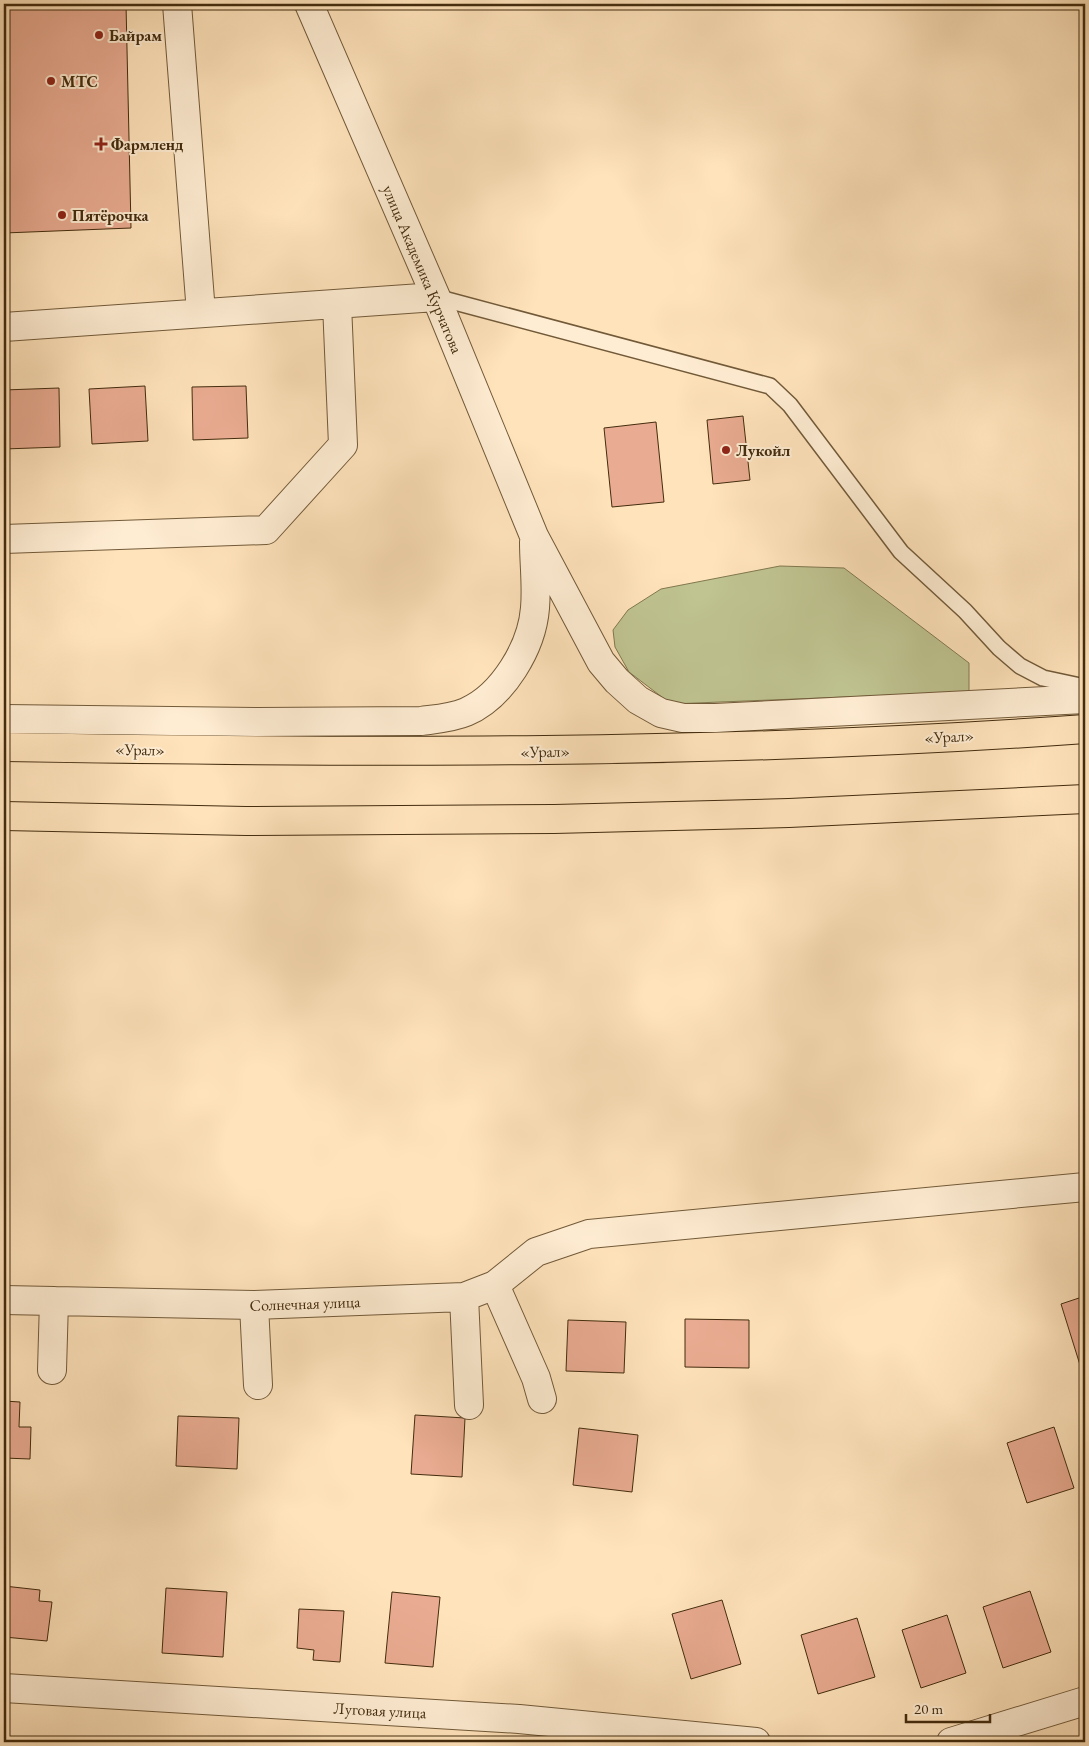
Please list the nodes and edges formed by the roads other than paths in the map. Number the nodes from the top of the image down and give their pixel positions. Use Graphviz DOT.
graph roads {
  1 [pos="177,4"];
  2 [pos="308,4"];
  3 [pos="436,297"];
  4 [pos="337,304"];
  5 [pos="201,313"];
  6 [pos="4,327"];
  7 [pos="534,536"];
  8 [pos="4,539"];
  9 [pos="1085,687"];
  10 [pos="1085,699"];
  11 [pos="4,719"];
  12 [pos="1085,729"];
  13 [pos="4,747"];
  14 [pos="1085,798"];
  15 [pos="4,816"];
  16 [pos="1085,1188"];
  17 [pos="495,1285"];
  18 [pos="464,1297"];
  19 [pos="4,1300"];
  20 [pos="54,1302"];
  21 [pos="254,1305"];
  22 [pos="52,1370"];
  23 [pos="258,1385"];
  24 [pos="542,1399"];
  25 [pos="469,1405"];
  26 [pos="4,1688"];
  27 [pos="1085,1701"];
  28 [pos="756,1742"];
  29 [pos="951,1742"];
  1 -- 5 [label="street"];
  2 -- 3 [label="street, улица Академика Курчатова"];
  3 -- 4 [label="street"];
  3 -- 7 [label="street, улица Академика Курчатова"];
  3 -- 9 [label="lane"];
  4 -- 5 [label="street"];
  4 -- 8 [label="street"];
  5 -- 6 [label="street"];
  7 -- 10 [label="street, улица Академика Курчатова"];
  7 -- 11 [label="street"];
  12 -- 13 [label="highway, «Урал»"];
  14 -- 15 [label="highway"];
  16 -- 17 [label="street, Солнечная улица"];
  17 -- 18 [label="street, Солнечная улица"];
  17 -- 24 [label="street"];
  18 -- 21 [label="street, Солнечная улица"];
  18 -- 25 [label="street"];
  19 -- 20 [label="street, Солнечная улица"];
  20 -- 21 [label="street, Солнечная улица"];
  20 -- 22 [label="street"];
  21 -- 23 [label="street"];
  26 -- 28 [label="street, Луговая улица"];
  27 -- 29 [label="street"];
}
